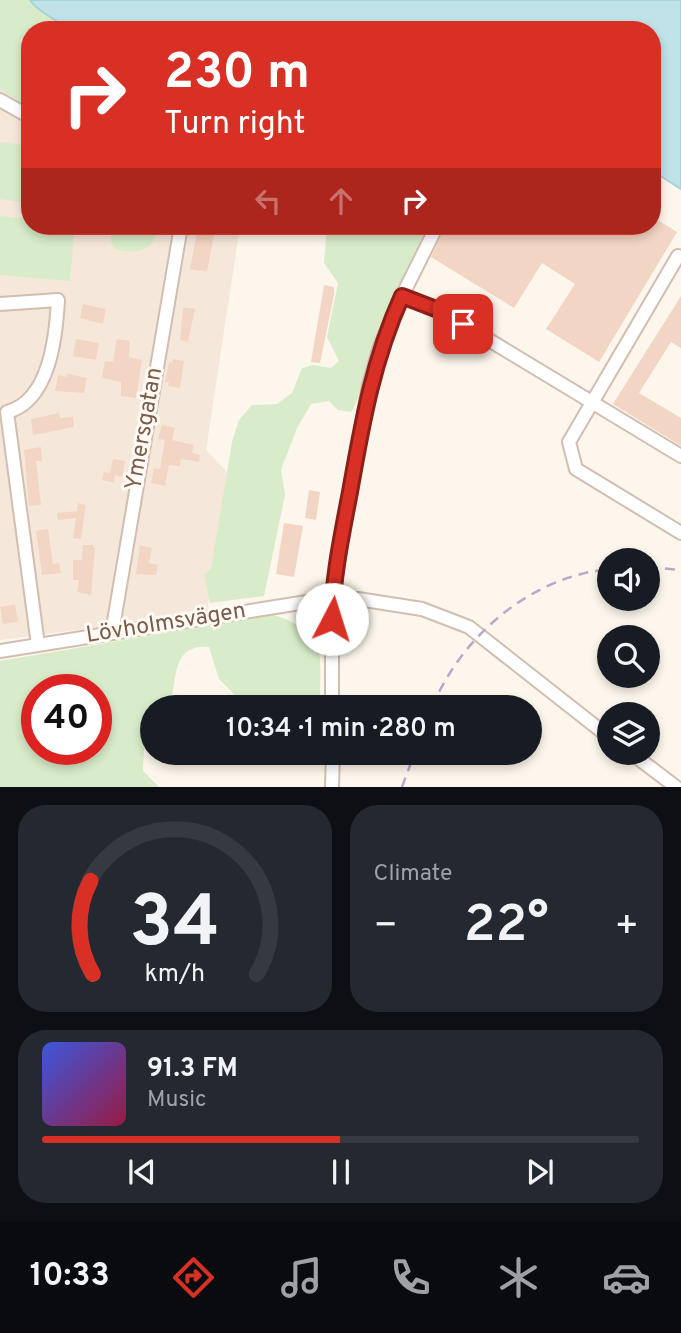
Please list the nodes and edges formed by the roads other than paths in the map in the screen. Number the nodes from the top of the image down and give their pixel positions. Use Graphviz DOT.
graph roads {
  1 [pos="0,100"];
  2 [pos="21,112"];
  3 [pos="179,235"];
  4 [pos="432,235"];
  5 [pos="678,256"];
  6 [pos="402,296"];
  7 [pos="0,304"];
  8 [pos="592,403"];
  9 [pos="4,412"];
  10 [pos="681,456"];
  11 [pos="681,533"];
  12 [pos="332,600"];
  13 [pos="112,633"];
  14 [pos="38,645"];
  15 [pos="0,651"];
  16 [pos="332,695"];
  17 [pos="597,728"];
  18 [pos="333,765"];
  19 [pos="647,765"];
  20 [pos="332,787"];
  21 [pos="676,787"];
  1 -- 2 [label="street"];
  3 -- 13 [label="street, Ymersgatan"];
  4 -- 6 [label="street"];
  5 -- 8 [label="street"];
  6 -- 8 [label="street"];
  6 -- 12 [label="street"];
  7 -- 9 [label="street"];
  8 -- 10 [label="street"];
  8 -- 11 [label="street"];
  9 -- 14 [label="street"];
  12 -- 13 [label="street, Lövholmsvägen"];
  12 -- 16 [label="street"];
  12 -- 17 [label="street, Lövholmsvägen"];
  13 -- 14 [label="street, Lövholmsvägen"];
  14 -- 15 [label="street, Lövholmsvägen"];
  18 -- 20 [label="street"];
  19 -- 21 [label="street"];
}
